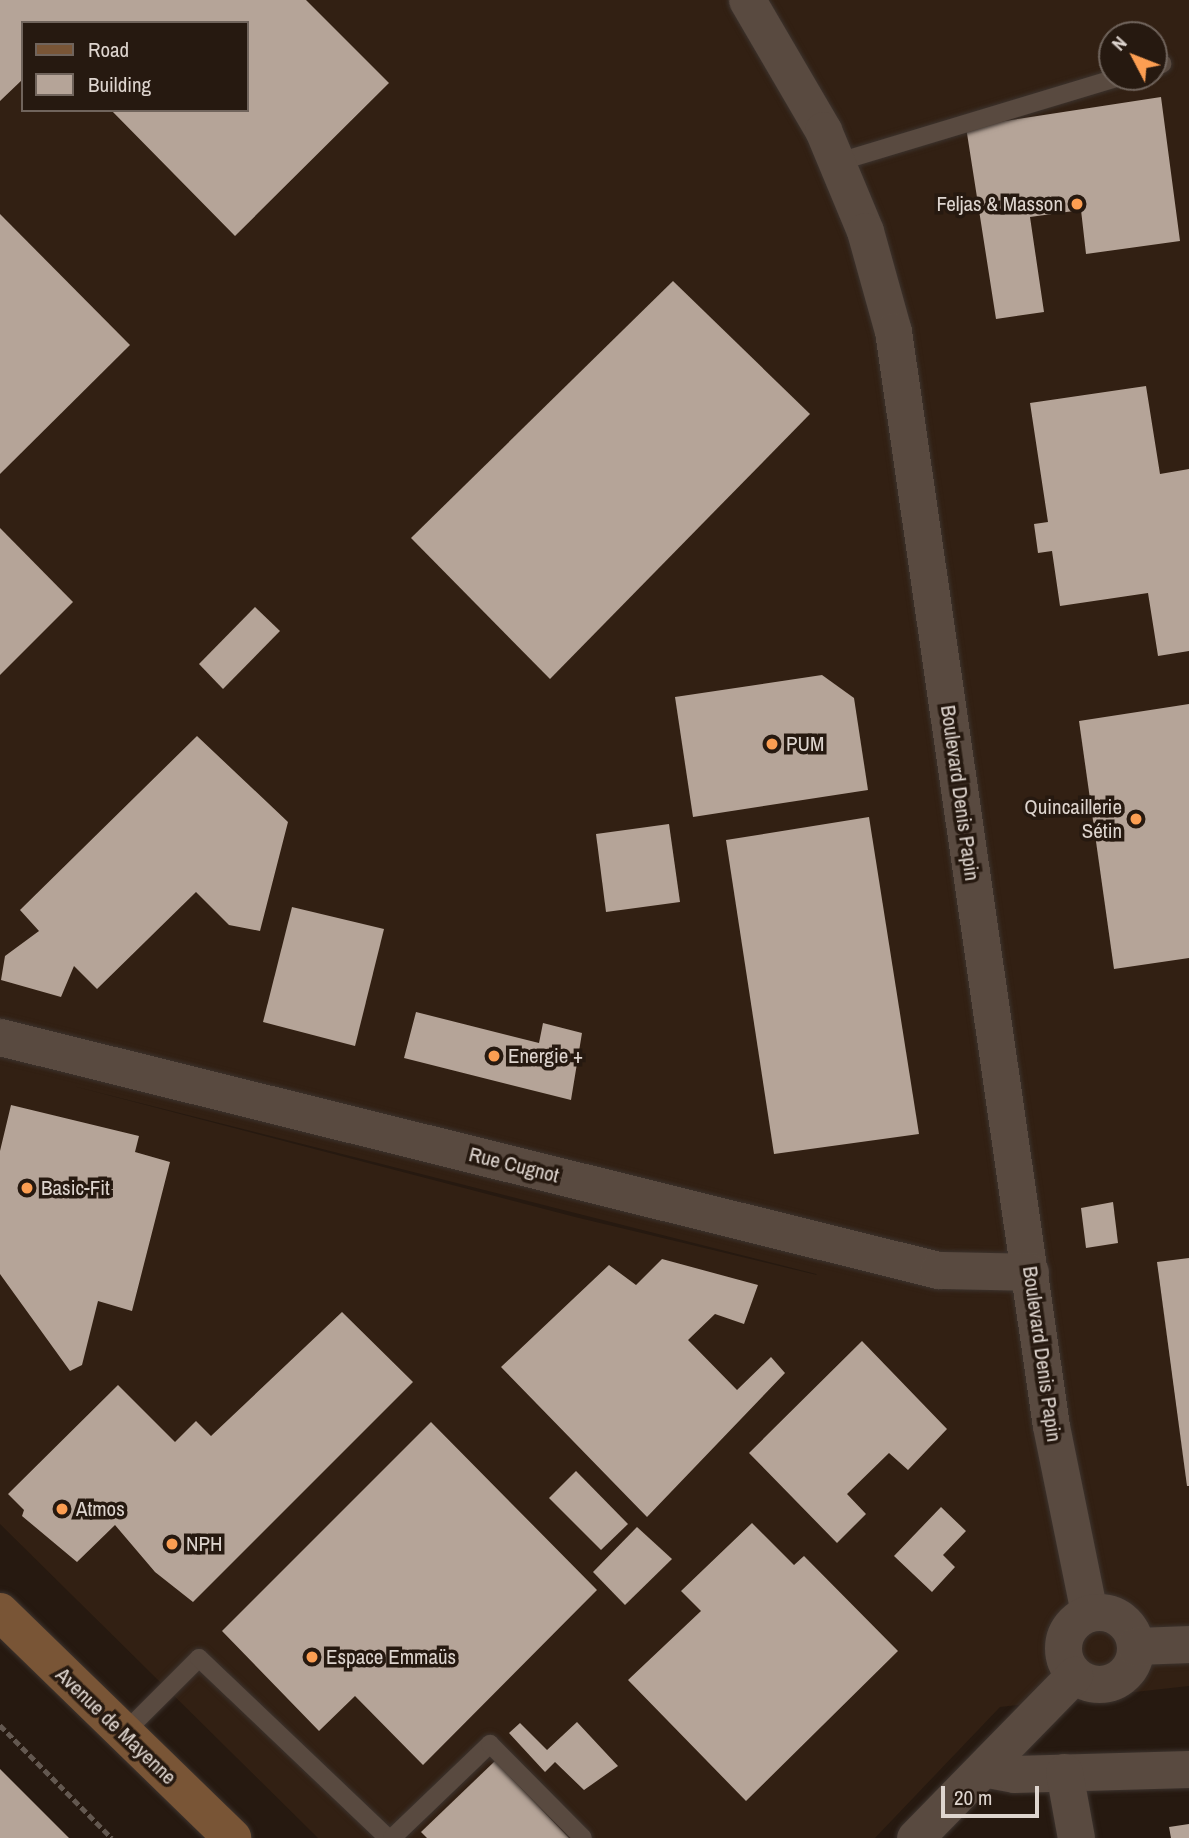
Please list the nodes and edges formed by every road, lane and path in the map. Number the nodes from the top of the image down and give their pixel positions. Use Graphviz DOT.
graph roads {
  1 [pos="747,0"];
  2 [pos="1098,83"];
  3 [pos="835,163"];
  4 [pos="0,1037"];
  5 [pos="1030,1272"];
  6 [pos="0,1612"];
  7 [pos="1089,1613"];
  8 [pos="1189,1644"];
  9 [pos="1135,1646"];
  10 [pos="1074,1675"];
  11 [pos="0,1725"];
  12 [pos="124,1733"];
  13 [pos="988,1769"];
  14 [pos="1189,1769"];
  15 [pos="1064,1772"];
  16 [pos="112,1838"];
  17 [pos="232,1838"];
  18 [pos="390,1838"];
  19 [pos="583,1838"];
  20 [pos="915,1838"];
  21 [pos="1076,1838"];
  1 -- 3 [label="street, Boulevard Denis Papin"];
  2 -- 3 [label="lane"];
  3 -- 5 [label="street, Boulevard Denis Papin"];
  4 -- 5 [label="street, Rue Cugnot"];
  5 -- 7 [label="street, Boulevard Denis Papin"];
  6 -- 12 [label="main road, Avenue de Mayenne"];
  7 -- 9 [label="street"];
  7 -- 10 [label="street"];
  8 -- 9 [label="street"];
  9 -- 10 [label="street"];
  10 -- 13 [label="street"];
  11 -- 16 [label="path"];
  12 -- 17 [label="main road, Avenue de Mayenne"];
  12 -- 18 [label="lane"];
  13 -- 15 [label="street"];
  13 -- 20 [label="street"];
  14 -- 15 [label="street"];
  15 -- 21 [label="street"];
  18 -- 19 [label="lane"];
}
